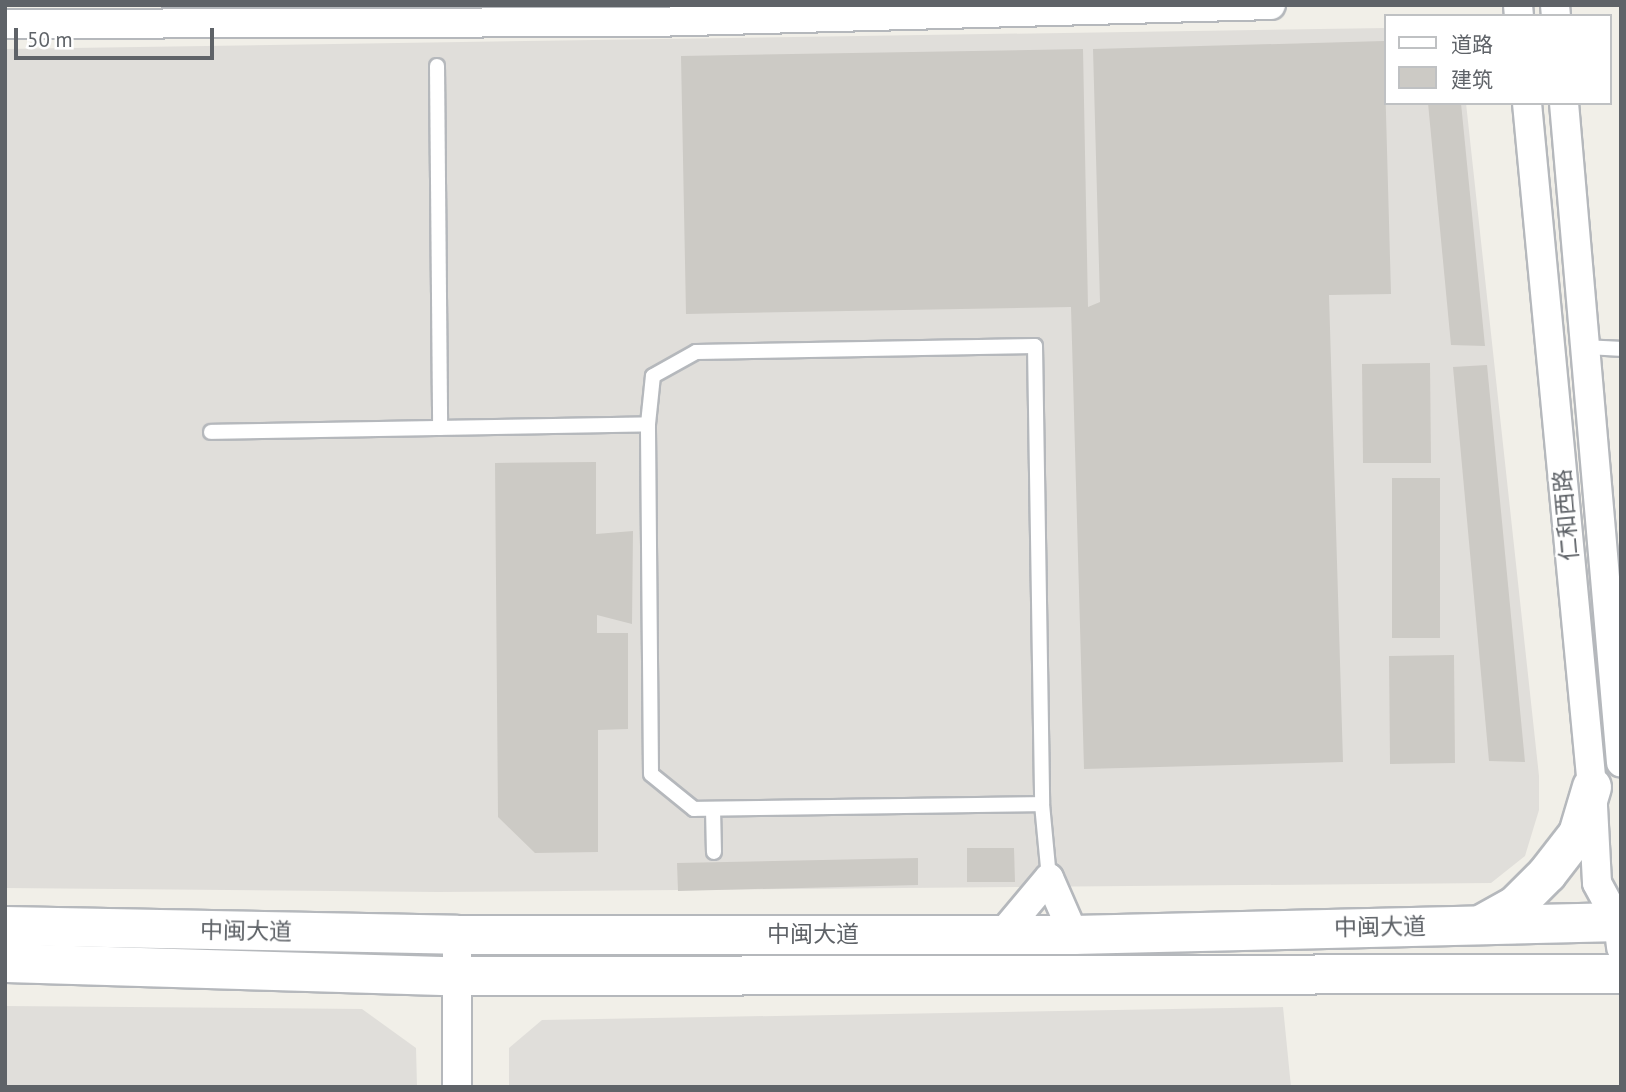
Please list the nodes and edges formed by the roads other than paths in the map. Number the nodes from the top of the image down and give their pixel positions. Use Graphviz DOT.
graph roads {
  1 [pos="1271,5"];
  2 [pos="5,24"];
  3 [pos="437,66"];
  4 [pos="1527,105"];
  5 [pos="1564,105"];
  6 [pos="1585,347"];
  7 [pos="1621,349"];
  8 [pos="648,424"];
  9 [pos="440,428"];
  10 [pos="211,432"];
  11 [pos="1621,763"];
  12 [pos="1592,787"];
  13 [pos="1042,804"];
  14 [pos="713,809"];
  15 [pos="713,852"];
  16 [pos="1049,878"];
  17 [pos="1482,924"];
  18 [pos="5,926"];
  19 [pos="1620,926"];
  20 [pos="1002,934"];
  21 [pos="457,935"];
  22 [pos="1074,935"];
  23 [pos="5,963"];
  24 [pos="1621,974"];
  25 [pos="456,976"];
  26 [pos="457,1087"];
  1 -- 2 [label="street"];
  3 -- 9 [label="lane"];
  4 -- 12 [label="street, 仁和西路"];
  5 -- 6 [label="street, 仁和西路"];
  6 -- 7 [label="lane"];
  6 -- 11 [label="street, 仁和西路"];
  8 -- 9 [label="lane"];
  8 -- 13 [label="lane"];
  8 -- 14 [label="lane"];
  9 -- 10 [label="lane"];
  12 -- 17 [label="main road"];
  12 -- 19 [label="street, 仁和西路"];
  13 -- 14 [label="lane"];
  13 -- 16 [label="lane"];
  14 -- 15 [label="lane"];
  16 -- 20 [label="street"];
  16 -- 22 [label="street"];
  17 -- 19 [label="main road, 中闽大道"];
  17 -- 22 [label="main road, 中闽大道"];
  18 -- 21 [label="main road, 中闽大道"];
  20 -- 21 [label="main road, 中闽大道"];
  20 -- 22 [label="main road, 中闽大道"];
  21 -- 25 [label="street"];
  23 -- 25 [label="main road, 中闽大道"];
  24 -- 25 [label="main road, 中闽大道"];
  25 -- 26 [label="street"];
}
